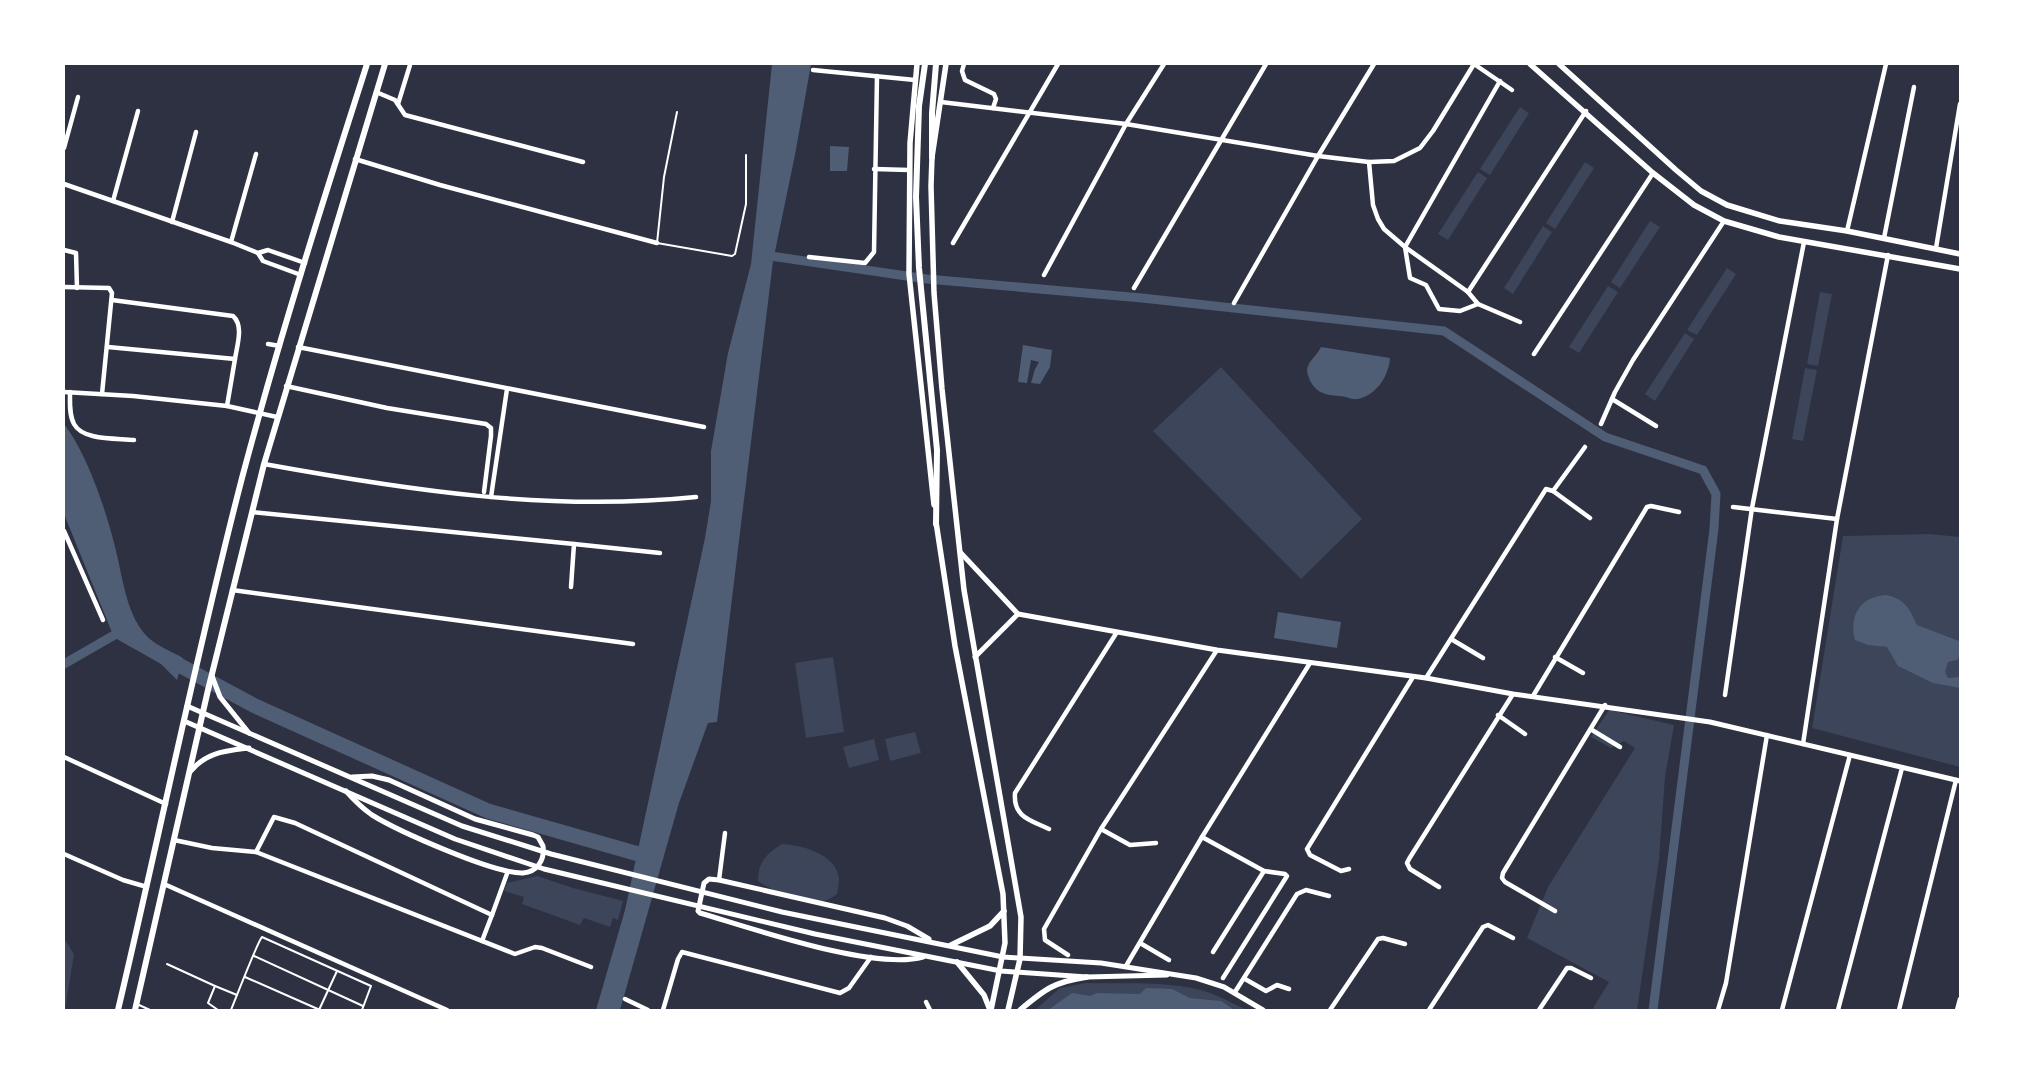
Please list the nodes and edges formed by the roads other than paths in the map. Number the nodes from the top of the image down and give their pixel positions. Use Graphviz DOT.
graph roads {
  1 [pos="365,64"];
  2 [pos="385,64"];
  3 [pos="917,64"];
  4 [pos="926,64"];
  5 [pos="936,64"];
  6 [pos="946,64"];
  7 [pos="964,64"];
  8 [pos="1058,64"];
  9 [pos="1164,64"];
  10 [pos="1266,64"];
  11 [pos="1374,64"];
  12 [pos="1474,64"];
  13 [pos="1530,64"];
  14 [pos="1559,64"];
  15 [pos="1886,64"];
  16 [pos="410,65"];
  17 [pos="813,70"];
  18 [pos="877,76"];
  19 [pos="915,80"];
  20 [pos="1500,81"];
  21 [pos="1914,87"];
  22 [pos="1512,90"];
  23 [pos="376,92"];
  24 [pos="78,97"];
  25 [pos="941,102"];
  26 [pos="1960,104"];
  27 [pos="397,105"];
  28 [pos="993,108"];
  29 [pos="138,111"];
  30 [pos="1586,111"];
  31 [pos="677,112"];
  32 [pos="1027,113"];
  33 [pos="1126,124"];
  34 [pos="196,132"];
  35 [pos="1220,140"];
  36 [pos="64,148"];
  37 [pos="256,154"];
  38 [pos="746,155"];
  39 [pos="1318,156"];
  40 [pos="932,157"];
  41 [pos="355,160"];
  42 [pos="583,162"];
  43 [pos="1369,162"];
  44 [pos="874,169"];
  45 [pos="909,170"];
  46 [pos="1652,173"];
  47 [pos="64,184"];
  48 [pos="113,201"];
  49 [pos="1724,221"];
  50 [pos="172,222"];
  51 [pos="1847,231"];
  52 [pos="1884,238"];
  53 [pos="231,242"];
  54 [pos="656,242"];
  55 [pos="1804,242"];
  56 [pos="953,243"];
  57 [pos="1405,247"];
  58 [pos="1936,248"];
  59 [pos="64,250"];
  60 [pos="258,253"];
  61 [pos="1960,254"];
  62 [pos="1888,255"];
  63 [pos="808,257"];
  64 [pos="305,263"];
  65 [pos="1960,269"];
  66 [pos="301,275"];
  67 [pos="1044,275"];
  68 [pos="64,287"];
  69 [pos="77,288"];
  70 [pos="1134,288"];
  71 [pos="1468,292"];
  72 [pos="112,300"];
  73 [pos="1234,303"];
  74 [pos="1478,304"];
  75 [pos="1520,322"];
  76 [pos="268,344"];
  77 [pos="280,346"];
  78 [pos="108,347"];
  79 [pos="298,347"];
  80 [pos="1534,354"];
  81 [pos="235,358"];
  82 [pos="286,386"];
  83 [pos="508,389"];
  84 [pos="64,392"];
  85 [pos="70,392"];
  86 [pos="102,394"];
  87 [pos="1612,399"];
  88 [pos="227,406"];
  89 [pos="260,413"];
  90 [pos="277,416"];
  91 [pos="1601,424"];
  92 [pos="1656,426"];
  93 [pos="704,427"];
  94 [pos="134,440"];
  95 [pos="1585,447"];
  96 [pos="264,464"];
  97 [pos="1553,491"];
  98 [pos="484,492"];
  99 [pos="492,497"];
  100 [pos="696,497"];
  101 [pos="1733,507"];
  102 [pos="1752,508"];
  103 [pos="252,512"];
  104 [pos="1679,512"];
  105 [pos="1590,518"];
  106 [pos="1837,519"];
  107 [pos="936,524"];
  108 [pos="64,531"];
  109 [pos="574,544"];
  110 [pos="958,551"];
  111 [pos="660,553"];
  112 [pos="571,587"];
  113 [pos="232,590"];
  114 [pos="1018,614"];
  115 [pos="103,620"];
  116 [pos="1117,632"];
  117 [pos="1451,639"];
  118 [pos="634,644"];
  119 [pos="1217,650"];
  120 [pos="974,657"];
  121 [pos="1555,657"];
  122 [pos="1483,658"];
  123 [pos="1310,663"];
  124 [pos="212,673"];
  125 [pos="1583,673"];
  126 [pos="1413,677"];
  127 [pos="1426,678"];
  128 [pos="1513,694"];
  129 [pos="1725,695"];
  130 [pos="1533,696"];
  131 [pos="1605,705"];
  132 [pos="187,706"];
  133 [pos="203,712"];
  134 [pos="1498,715"];
  135 [pos="184,721"];
  136 [pos="200,726"];
  137 [pos="1592,730"];
  138 [pos="1526,734"];
  139 [pos="1767,735"];
  140 [pos="252,736"];
  141 [pos="1803,744"];
  142 [pos="1620,747"];
  143 [pos="249,748"];
  144 [pos="1850,755"];
  145 [pos="64,757"];
  146 [pos="1902,768"];
  147 [pos="189,775"];
  148 [pos="349,777"];
  149 [pos="1958,781"];
  150 [pos="344,789"];
  151 [pos="166,804"];
  152 [pos="1049,829"];
  153 [pos="1101,829"];
  154 [pos="725,833"];
  155 [pos="1202,837"];
  156 [pos="174,840"];
  157 [pos="1156,843"];
  158 [pos="256,852"];
  159 [pos="64,854"];
  160 [pos="1350,869"];
  161 [pos="508,870"];
  162 [pos="1264,871"];
  163 [pos="719,880"];
  164 [pos="164,884"];
  165 [pos="147,887"];
  166 [pos="1438,887"];
  167 [pos="1329,896"];
  168 [pos="1004,911"];
  169 [pos="1555,911"];
  170 [pos="492,915"];
  171 [pos="1513,938"];
  172 [pos="482,941"];
  173 [pos="932,941"];
  174 [pos="1140,943"];
  175 [pos="1405,944"];
  176 [pos="951,945"];
  177 [pos="1213,952"];
  178 [pos="1068,955"];
  179 [pos="254,956"];
  180 [pos="925,956"];
  181 [pos="871,957"];
  182 [pos="1004,957"];
  183 [pos="1020,959"];
  184 [pos="1169,960"];
  185 [pos="957,962"];
  186 [pos="167,964"];
  187 [pos="1126,966"];
  188 [pos="591,967"];
  189 [pos="337,971"];
  190 [pos="1001,971"];
  191 [pos="1017,973"];
  192 [pos="1174,975"];
  193 [pos="245,977"];
  194 [pos="1087,977"];
  195 [pos="1223,978"];
  196 [pos="1590,978"];
  197 [pos="1245,979"];
  198 [pos="215,986"];
  199 [pos="1289,989"];
  200 [pos="328,990"];
  201 [pos="1234,992"];
  202 [pos="237,995"];
  203 [pos="625,999"];
  204 [pos="1960,999"];
  205 [pos="926,1002"];
  206 [pos="364,1006"];
  207 [pos="136,1007"];
  208 [pos="118,1010"];
  209 [pos="150,1010"];
  210 [pos="218,1010"];
  211 [pos="231,1010"];
  212 [pos="320,1010"];
  213 [pos="362,1010"];
  214 [pos="447,1010"];
  215 [pos="648,1010"];
  216 [pos="662,1010"];
  217 [pos="930,1010"];
  218 [pos="991,1010"];
  219 [pos="1008,1010"];
  220 [pos="1020,1010"];
  221 [pos="1263,1010"];
  222 [pos="1330,1010"];
  223 [pos="1429,1010"];
  224 [pos="1539,1010"];
  225 [pos="1718,1010"];
  226 [pos="1782,1010"];
  227 [pos="1838,1010"];
  228 [pos="1899,1010"];
  229 [pos="1957,1010"];
  1 -- 64 [label="main road"];
  2 -- 23 [label="main road"];
  3 -- 19 [label="main road"];
  4 -- 107 [label="main road"];
  5 -- 40 [label="main road"];
  6 -- 25 [label="main road"];
  7 -- 28 [label="street"];
  8 -- 32 [label="street"];
  9 -- 33 [label="street"];
  10 -- 35 [label="street"];
  11 -- 39 [label="street"];
  12 -- 20 [label="street"];
  12 -- 43 [label="street"];
  13 -- 30 [label="main road"];
  14 -- 51 [label="main road"];
  15 -- 51 [label="street"];
  16 -- 27 [label="street"];
  17 -- 18 [label="street"];
  18 -- 19 [label="street"];
  18 -- 44 [label="street"];
  19 -- 45 [label="main road"];
  20 -- 22 [label="street"];
  20 -- 57 [label="street"];
  21 -- 52 [label="street"];
  23 -- 27 [label="street"];
  23 -- 41 [label="main road"];
  24 -- 36 [label="street"];
  25 -- 28 [label="street"];
  25 -- 40 [label="main road"];
  26 -- 58 [label="street"];
  27 -- 42 [label="street"];
  28 -- 32 [label="street"];
  29 -- 48 [label="street"];
  30 -- 46 [label="main road"];
  30 -- 71 [label="street"];
  31 -- 54 [label="lane"];
  32 -- 33 [label="street"];
  32 -- 56 [label="street"];
  33 -- 35 [label="street"];
  33 -- 67 [label="street"];
  34 -- 50 [label="street"];
  35 -- 39 [label="street"];
  35 -- 70 [label="street"];
  37 -- 53 [label="street"];
  38 -- 54 [label="lane"];
  39 -- 43 [label="street"];
  39 -- 73 [label="street"];
  40 -- 110 [label="main road"];
  41 -- 54 [label="street"];
  41 -- 79 [label="main road"];
  43 -- 57 [label="street"];
  44 -- 45 [label="street"];
  44 -- 63 [label="street"];
  45 -- 107 [label="main road"];
  46 -- 49 [label="main road"];
  46 -- 80 [label="street"];
  47 -- 48 [label="street"];
  48 -- 50 [label="street"];
  49 -- 55 [label="main road"];
  49 -- 87 [label="street"];
  50 -- 53 [label="street"];
  51 -- 52 [label="main road"];
  52 -- 58 [label="main road"];
  53 -- 60 [label="street"];
  55 -- 62 [label="main road"];
  55 -- 102 [label="street"];
  57 -- 71 [label="street"];
  57 -- 74 [label="street"];
  58 -- 61 [label="main road"];
  59 -- 69 [label="street"];
  60 -- 64 [label="street"];
  60 -- 66 [label="street"];
  62 -- 65 [label="main road"];
  62 -- 106 [label="street"];
  64 -- 66 [label="main road"];
  66 -- 77 [label="main road"];
  68 -- 69 [label="street"];
  69 -- 72 [label="street"];
  71 -- 74 [label="street"];
  72 -- 78 [label="street"];
  72 -- 81 [label="street"];
  74 -- 75 [label="street"];
  76 -- 77 [label="street"];
  77 -- 89 [label="main road"];
  78 -- 81 [label="street"];
  78 -- 86 [label="street"];
  79 -- 82 [label="main road"];
  79 -- 83 [label="street"];
  81 -- 88 [label="street"];
  82 -- 90 [label="main road"];
  82 -- 98 [label="street"];
  83 -- 93 [label="street"];
  83 -- 99 [label="street"];
  84 -- 85 [label="street"];
  85 -- 86 [label="street"];
  85 -- 94 [label="street"];
  86 -- 88 [label="street"];
  87 -- 91 [label="street"];
  87 -- 92 [label="street"];
  88 -- 89 [label="street"];
  89 -- 90 [label="street"];
  89 -- 132 [label="main road"];
  90 -- 96 [label="main road"];
  95 -- 97 [label="street"];
  96 -- 99 [label="street"];
  96 -- 103 [label="main road"];
  97 -- 105 [label="street"];
  97 -- 117 [label="street"];
  99 -- 100 [label="street"];
  101 -- 102 [label="street"];
  102 -- 106 [label="street"];
  102 -- 129 [label="street"];
  103 -- 109 [label="street"];
  103 -- 113 [label="main road"];
  104 -- 121 [label="street"];
  106 -- 141 [label="street"];
  107 -- 168 [label="main road"];
  108 -- 115 [label="street"];
  109 -- 111 [label="street"];
  109 -- 112 [label="street"];
  110 -- 114 [label="street"];
  110 -- 120 [label="main road"];
  113 -- 118 [label="street"];
  113 -- 124 [label="main road"];
  114 -- 116 [label="street"];
  114 -- 120 [label="street"];
  116 -- 119 [label="street"];
  116 -- 152 [label="street"];
  117 -- 122 [label="street"];
  117 -- 127 [label="street"];
  119 -- 123 [label="street"];
  119 -- 153 [label="street"];
  120 -- 183 [label="main road"];
  121 -- 125 [label="street"];
  121 -- 130 [label="street"];
  123 -- 126 [label="street"];
  123 -- 155 [label="street"];
  124 -- 133 [label="main road"];
  124 -- 140 [label="street"];
  126 -- 127 [label="street"];
  126 -- 160 [label="street"];
  127 -- 128 [label="street"];
  128 -- 130 [label="street"];
  128 -- 134 [label="street"];
  130 -- 131 [label="street"];
  131 -- 137 [label="street"];
  131 -- 139 [label="street"];
  132 -- 133 [label="street"];
  132 -- 135 [label="main road"];
  133 -- 136 [label="main road"];
  133 -- 140 [label="street"];
  134 -- 138 [label="street"];
  134 -- 166 [label="street"];
  135 -- 136 [label="street"];
  135 -- 151 [label="main road"];
  136 -- 143 [label="street"];
  136 -- 147 [label="main road"];
  137 -- 142 [label="street"];
  137 -- 169 [label="street"];
  139 -- 141 [label="street"];
  139 -- 225 [label="street"];
  140 -- 148 [label="street"];
  141 -- 144 [label="street"];
  143 -- 147 [label="street"];
  143 -- 150 [label="street"];
  144 -- 146 [label="street"];
  144 -- 226 [label="street"];
  145 -- 151 [label="street"];
  146 -- 149 [label="street"];
  146 -- 227 [label="street"];
  147 -- 156 [label="main road"];
  148 -- 161 [label="street"];
  148 -- 173 [label="street"];
  149 -- 228 [label="street"];
  150 -- 161 [label="street"];
  150 -- 180 [label="street"];
  151 -- 165 [label="main road"];
  153 -- 157 [label="street"];
  153 -- 178 [label="street"];
  154 -- 163 [label="street"];
  155 -- 162 [label="street"];
  155 -- 174 [label="street"];
  156 -- 158 [label="street"];
  156 -- 164 [label="main road"];
  158 -- 170 [label="street"];
  158 -- 172 [label="street"];
  159 -- 165 [label="street"];
  161 -- 170 [label="street"];
  162 -- 177 [label="street"];
  162 -- 195 [label="street"];
  163 -- 173 [label="street"];
  163 -- 181 [label="street"];
  164 -- 207 [label="main road"];
  164 -- 214 [label="street"];
  165 -- 208 [label="main road"];
  167 -- 197 [label="street"];
  168 -- 176 [label="main road"];
  168 -- 182 [label="main road"];
  170 -- 172 [label="street"];
  171 -- 223 [label="street"];
  172 -- 188 [label="street"];
  173 -- 176 [label="street"];
  174 -- 184 [label="street"];
  174 -- 187 [label="street"];
  175 -- 222 [label="street"];
  176 -- 182 [label="street"];
  179 -- 189 [label="lane"];
  179 -- 193 [label="lane"];
  179 -- 200 [label="lane"];
  180 -- 181 [label="street"];
  180 -- 185 [label="street"];
  181 -- 216 [label="street"];
  182 -- 183 [label="street"];
  182 -- 190 [label="main road"];
  183 -- 187 [label="street"];
  183 -- 191 [label="main road"];
  185 -- 190 [label="street"];
  185 -- 218 [label="main road"];
  186 -- 198 [label="lane"];
  187 -- 192 [label="street"];
  189 -- 200 [label="lane"];
  189 -- 206 [label="lane"];
  190 -- 191 [label="street"];
  190 -- 218 [label="main road"];
  191 -- 194 [label="street"];
  191 -- 219 [label="main road"];
  192 -- 194 [label="street"];
  192 -- 201 [label="street"];
  193 -- 202 [label="lane"];
  193 -- 212 [label="lane"];
  194 -- 220 [label="main road"];
  196 -- 224 [label="street"];
  197 -- 199 [label="street"];
  197 -- 201 [label="street"];
  198 -- 202 [label="lane"];
  198 -- 210 [label="lane"];
  200 -- 206 [label="lane"];
  200 -- 212 [label="lane"];
  201 -- 221 [label="street"];
  202 -- 211 [label="lane"];
  203 -- 215 [label="street"];
  204 -- 229 [label="street"];
  205 -- 217 [label="street"];
  206 -- 213 [label="lane"];
  207 -- 209 [label="lane"];
}
